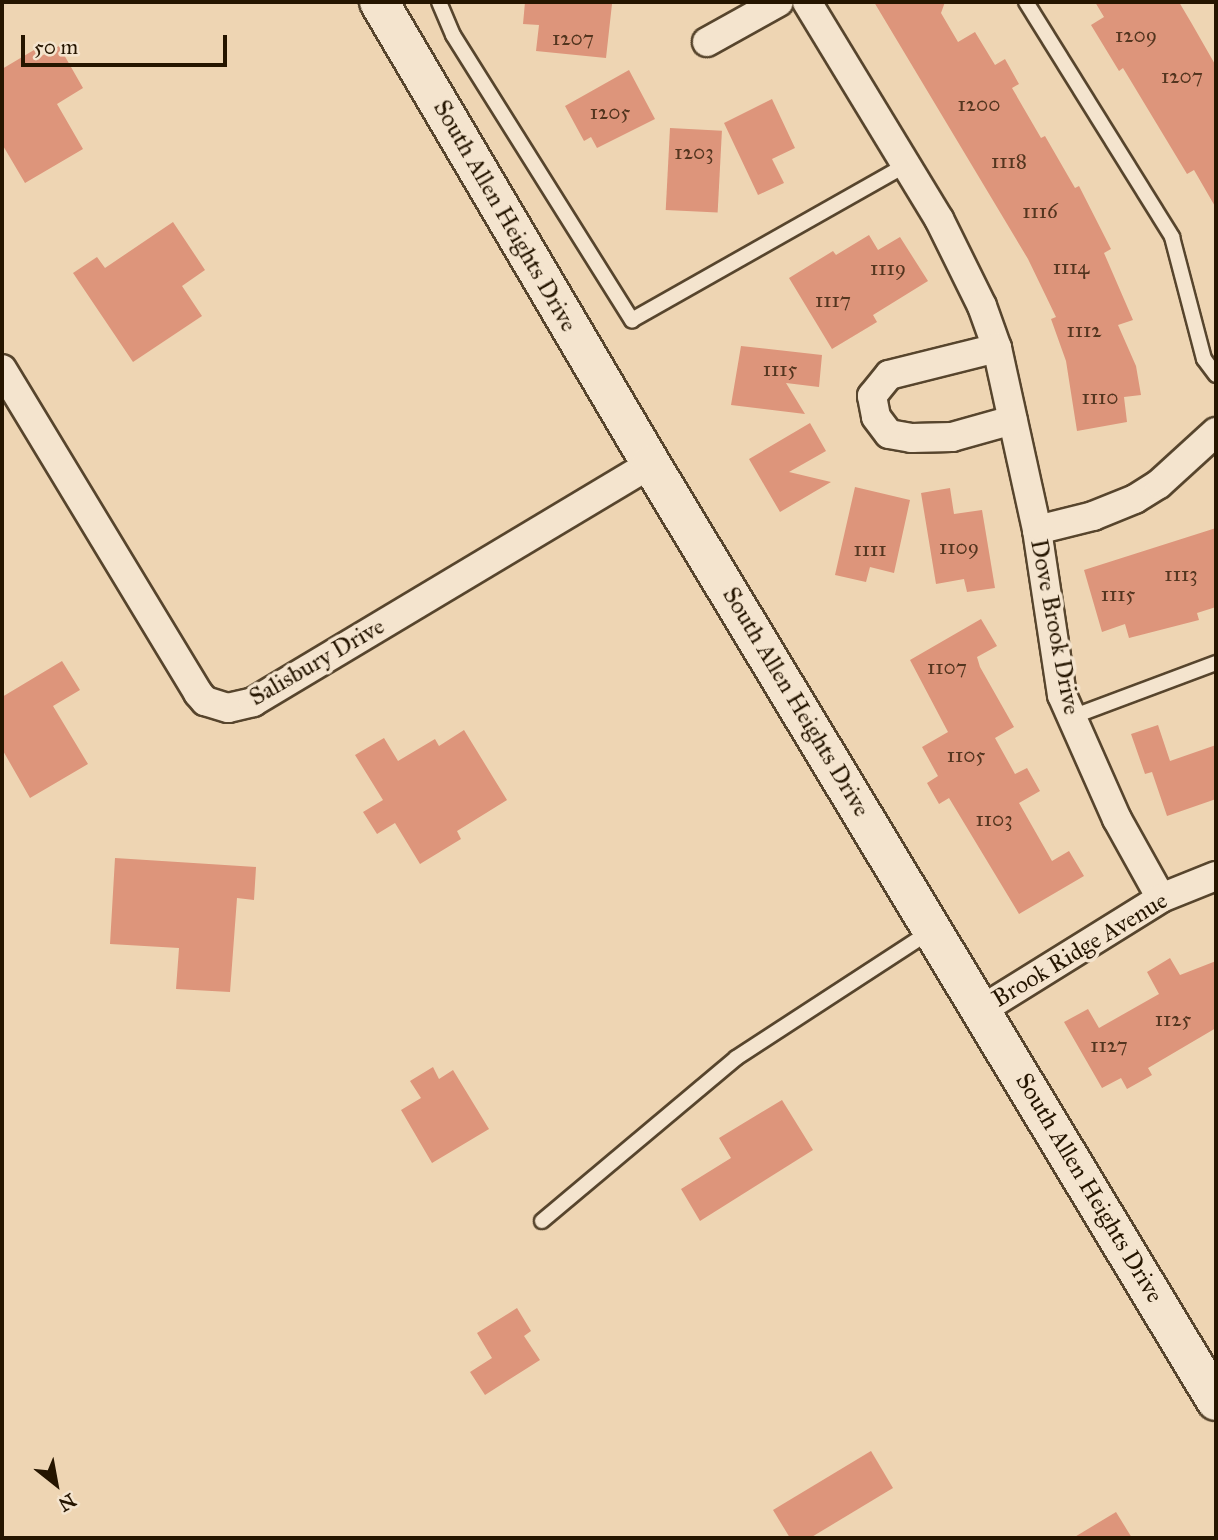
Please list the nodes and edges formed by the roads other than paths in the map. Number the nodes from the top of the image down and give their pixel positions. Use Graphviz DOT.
graph roads {
  1 [pos="379,2"];
  2 [pos="439,2"];
  3 [pos="779,2"];
  4 [pos="807,2"];
  5 [pos="1026,2"];
  6 [pos="707,42"];
  7 [pos="906,164"];
  8 [pos="997,348"];
  9 [pos="2,369"];
  10 [pos="1216,375"];
  11 [pos="1013,421"];
  12 [pos="1216,432"];
  13 [pos="651,464"];
  14 [pos="1037,530"];
  15 [pos="1216,663"];
  16 [pos="1069,718"];
  17 [pos="1216,876"];
  18 [pos="1161,898"];
  19 [pos="934,929"];
  20 [pos="983,1009"];
  21 [pos="542,1221"];
  22 [pos="1216,1401"];
  1 -- 13 [label="main road, South Allen Heights Drive"];
  2 -- 7 [label="lane"];
  3 -- 6 [label="street"];
  4 -- 7 [label="street, Dove Brook Drive"];
  5 -- 10 [label="lane"];
  7 -- 8 [label="street, Dove Brook Drive"];
  8 -- 11 [label="street, Dove Brook Drive"];
  8 -- 11 [label="street"];
  9 -- 13 [label="street, Salisbury Drive"];
  11 -- 14 [label="street, Dove Brook Drive"];
  12 -- 14 [label="street"];
  13 -- 19 [label="main road, South Allen Heights Drive"];
  14 -- 16 [label="street, Dove Brook Drive"];
  15 -- 16 [label="lane"];
  16 -- 18 [label="street, Dove Brook Drive"];
  17 -- 18 [label="street, Brook Ridge Avenue"];
  18 -- 20 [label="street, Brook Ridge Avenue"];
  19 -- 20 [label="main road, South Allen Heights Drive"];
  19 -- 21 [label="lane"];
  20 -- 22 [label="main road, South Allen Heights Drive"];
}
